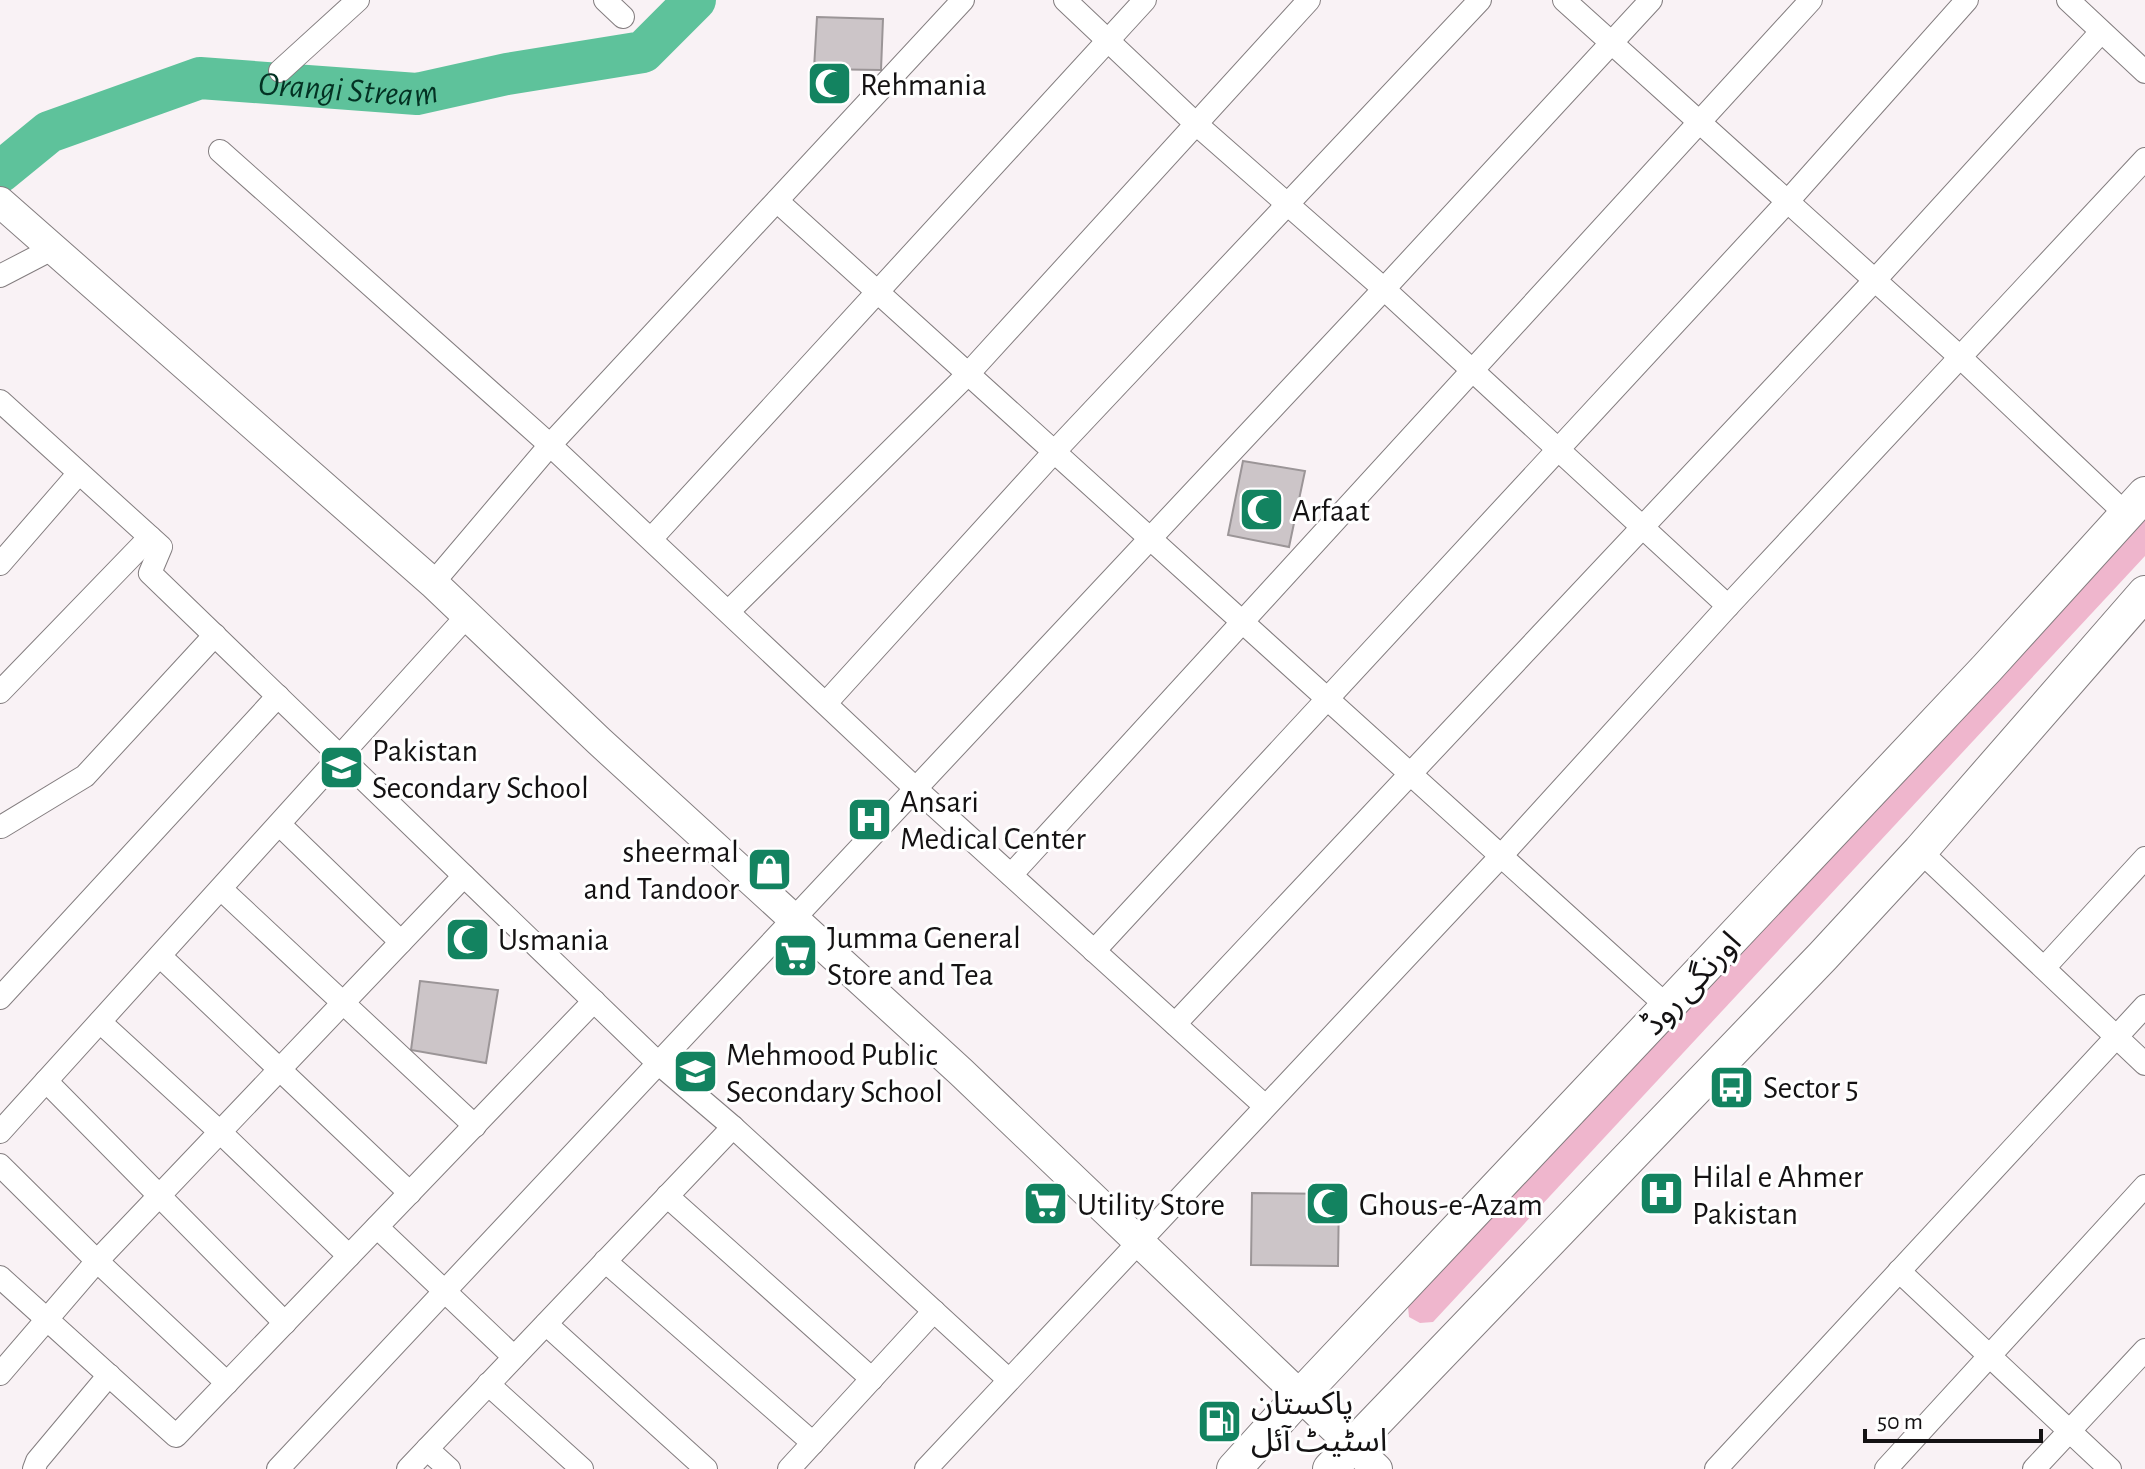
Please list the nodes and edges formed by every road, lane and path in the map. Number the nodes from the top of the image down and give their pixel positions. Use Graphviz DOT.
graph roads {
  1 [pos="358,0"];
  2 [pos="605,0"];
  3 [pos="963,0"];
  4 [pos="1065,0"];
  5 [pos="1145,0"];
  6 [pos="1309,0"];
  7 [pos="1480,0"];
  8 [pos="1564,0"];
  9 [pos="1651,0"];
  10 [pos="1811,0"];
  11 [pos="1967,0"];
  12 [pos="2068,0"];
  13 [pos="623,17"];
  14 [pos="2101,32"];
  15 [pos="1108,41"];
  16 [pos="1611,41"];
  17 [pos="280,71"];
  18 [pos="2145,72"];
  19 [pos="1701,122"];
  20 [pos="1195,123"];
  21 [pos="220,151"];
  22 [pos="2145,159"];
  23 [pos="777,201"];
  24 [pos="1788,201"];
  25 [pos="0,202"];
  26 [pos="1289,205"];
  27 [pos="58,255"];
  28 [pos="0,276"];
  29 [pos="1875,280"];
  30 [pos="1384,289"];
  31 [pos="878,292"];
  32 [pos="1960,357"];
  33 [pos="1473,371"];
  34 [pos="968,374"];
  35 [pos="0,401"];
  36 [pos="550,445"];
  37 [pos="1558,450"];
  38 [pos="1054,452"];
  39 [pos="79,473"];
  40 [pos="2136,504"];
  41 [pos="1642,527"];
  42 [pos="150,537"];
  43 [pos="1150,538"];
  44 [pos="651,539"];
  45 [pos="0,564"];
  46 [pos="433,583"];
  47 [pos="2145,593"];
  48 [pos="1728,606"];
  49 [pos="729,611"];
  50 [pos="467,616"];
  51 [pos="1243,622"];
  52 [pos="215,635"];
  53 [pos="0,692"];
  54 [pos="278,696"];
  55 [pos="1327,699"];
  56 [pos="826,703"];
  57 [pos="341,757"];
  58 [pos="1410,774"];
  59 [pos="915,788"];
  60 [pos="280,825"];
  61 [pos="1,827"];
  62 [pos="1920,851"];
  63 [pos="1501,856"];
  64 [pos="2145,858"];
  65 [pos="1011,875"];
  66 [pos="464,876"];
  67 [pos="221,889"];
  68 [pos="793,919"];
  69 [pos="401,942"];
  70 [pos="1094,951"];
  71 [pos="160,956"];
  72 [pos="2044,968"];
  73 [pos="0,998"];
  74 [pos="594,1001"];
  75 [pos="343,1004"];
  76 [pos="2145,1006"];
  77 [pos="1668,1007"];
  78 [pos="100,1022"];
  79 [pos="1175,1024"];
  80 [pos="2117,1037"];
  81 [pos="658,1063"];
  82 [pos="2145,1064"];
  83 [pos="279,1069"];
  84 [pos="46,1081"];
  85 [pos="1265,1106"];
  86 [pos="475,1126"];
  87 [pos="733,1127"];
  88 [pos="219,1131"];
  89 [pos="0,1132"];
  90 [pos="0,1165"];
  91 [pos="2145,1186"];
  92 [pos="410,1193"];
  93 [pos="667,1196"];
  94 [pos="158,1197"];
  95 [pos="377,1227"];
  96 [pos="1138,1241"];
  97 [pos="349,1256"];
  98 [pos="97,1261"];
  99 [pos="605,1261"];
  100 [pos="1899,1271"];
  101 [pos="0,1277"];
  102 [pos="444,1291"];
  103 [pos="934,1311"];
  104 [pos="45,1318"];
  105 [pos="285,1323"];
  106 [pos="546,1324"];
  107 [pos="2145,1350"];
  108 [pos="1990,1356"];
  109 [pos="514,1357"];
  110 [pos="0,1374"];
  111 [pos="109,1375"];
  112 [pos="872,1379"];
  113 [pos="1009,1380"];
  114 [pos="227,1383"];
  115 [pos="488,1384"];
  116 [pos="1301,1395"];
  117 [pos="2070,1431"];
  118 [pos="813,1443"];
  119 [pos="427,1449"];
  120 [pos="1353,1461"];
  121 [pos="34,1469"];
  122 [pos="278,1469"];
  123 [pos="408,1469"];
  124 [pos="449,1469"];
  125 [pos="582,1469"];
  126 [pos="706,1469"];
  127 [pos="789,1469"];
  128 [pos="926,1469"];
  129 [pos="1234,1469"];
  130 [pos="1716,1469"];
  131 [pos="1886,1469"];
  132 [pos="2034,1469"];
  133 [pos="2110,1469"];
  1 -- 17 [label="street"];
  2 -- 13 [label="street"];
  3 -- 23 [label="street"];
  4 -- 15 [label="street"];
  5 -- 15 [label="street"];
  6 -- 20 [label="street"];
  7 -- 26 [label="street"];
  8 -- 16 [label="street"];
  9 -- 16 [label="street"];
  10 -- 19 [label="street"];
  11 -- 24 [label="street"];
  12 -- 14 [label="street"];
  14 -- 18 [label="street"];
  14 -- 29 [label="street"];
  15 -- 20 [label="street"];
  15 -- 31 [label="street"];
  16 -- 19 [label="street"];
  16 -- 30 [label="street"];
  19 -- 24 [label="street"];
  19 -- 33 [label="street"];
  20 -- 26 [label="street"];
  20 -- 34 [label="street"];
  21 -- 36 [label="street"];
  22 -- 32 [label="street"];
  23 -- 31 [label="street"];
  23 -- 36 [label="street"];
  24 -- 29 [label="street"];
  24 -- 37 [label="street"];
  25 -- 27 [label="main road"];
  26 -- 30 [label="street"];
  26 -- 38 [label="street"];
  27 -- 28 [label="street"];
  27 -- 46 [label="main road"];
  29 -- 32 [label="street"];
  29 -- 41 [label="street"];
  30 -- 33 [label="street"];
  30 -- 43 [label="street"];
  31 -- 34 [label="street"];
  31 -- 44 [label="street"];
  32 -- 40 [label="street"];
  32 -- 48 [label="street"];
  33 -- 37 [label="street"];
  33 -- 51 [label="street"];
  34 -- 38 [label="street"];
  34 -- 49 [label="street"];
  35 -- 39 [label="street"];
  36 -- 44 [label="street"];
  36 -- 46 [label="street"];
  37 -- 41 [label="street"];
  37 -- 55 [label="street"];
  38 -- 43 [label="street"];
  38 -- 56 [label="street"];
  39 -- 42 [label="street"];
  39 -- 45 [label="street"];
  40 -- 77 [label="main road, اورنگی روڈ"];
  41 -- 48 [label="street"];
  41 -- 58 [label="street"];
  42 -- 52 [label="street"];
  42 -- 53 [label="street"];
  43 -- 51 [label="street"];
  43 -- 59 [label="street"];
  44 -- 49 [label="street"];
  46 -- 50 [label="main road"];
  47 -- 62 [label="main road"];
  48 -- 63 [label="street"];
  49 -- 56 [label="street"];
  50 -- 57 [label="street"];
  50 -- 68 [label="main road"];
  51 -- 55 [label="street"];
  51 -- 65 [label="street"];
  52 -- 54 [label="street"];
  52 -- 61 [label="street"];
  54 -- 57 [label="street"];
  54 -- 73 [label="street"];
  55 -- 58 [label="street"];
  55 -- 70 [label="street"];
  56 -- 59 [label="street"];
  57 -- 60 [label="street"];
  57 -- 66 [label="street"];
  58 -- 63 [label="street"];
  58 -- 79 [label="street"];
  59 -- 65 [label="street"];
  59 -- 68 [label="street"];
  60 -- 67 [label="street"];
  60 -- 69 [label="street"];
  62 -- 72 [label="street"];
  62 -- 120 [label="main road"];
  63 -- 77 [label="street"];
  63 -- 85 [label="street"];
  64 -- 72 [label="street"];
  65 -- 70 [label="street"];
  66 -- 69 [label="street"];
  66 -- 74 [label="street"];
  67 -- 71 [label="street"];
  67 -- 75 [label="street"];
  68 -- 81 [label="street"];
  68 -- 96 [label="main road"];
  69 -- 75 [label="street"];
  70 -- 79 [label="street"];
  71 -- 78 [label="street"];
  71 -- 83 [label="street"];
  72 -- 80 [label="street"];
  74 -- 81 [label="street"];
  74 -- 86 [label="street"];
  75 -- 83 [label="street"];
  75 -- 86 [label="street"];
  76 -- 80 [label="street"];
  77 -- 116 [label="main road, اورنگی روڈ"];
  78 -- 84 [label="street"];
  78 -- 88 [label="street"];
  79 -- 85 [label="street"];
  80 -- 82 [label="street"];
  80 -- 100 [label="street"];
  81 -- 87 [label="street"];
  81 -- 102 [label="street"];
  83 -- 88 [label="street"];
  83 -- 92 [label="street"];
  84 -- 89 [label="street"];
  84 -- 94 [label="street"];
  85 -- 96 [label="street"];
  86 -- 92 [label="street"];
  87 -- 93 [label="street"];
  87 -- 103 [label="street"];
  88 -- 94 [label="street"];
  88 -- 97 [label="street"];
  90 -- 98 [label="street"];
  91 -- 108 [label="street"];
  92 -- 95 [label="street"];
  93 -- 99 [label="street"];
  93 -- 112 [label="street"];
  94 -- 98 [label="street"];
  94 -- 105 [label="street"];
  95 -- 97 [label="street"];
  95 -- 102 [label="street"];
  96 -- 113 [label="street"];
  96 -- 116 [label="main road"];
  97 -- 105 [label="street"];
  98 -- 104 [label="street"];
  98 -- 114 [label="street"];
  99 -- 106 [label="street"];
  99 -- 118 [label="street"];
  100 -- 108 [label="street"];
  100 -- 130 [label="street"];
  101 -- 104 [label="street"];
  102 -- 109 [label="street"];
  102 -- 122 [label="street"];
  103 -- 112 [label="street"];
  103 -- 113 [label="street"];
  104 -- 110 [label="street"];
  104 -- 111 [label="street"];
  105 -- 114 [label="street"];
  106 -- 109 [label="street"];
  106 -- 126 [label="street"];
  107 -- 117 [label="street"];
  108 -- 117 [label="street"];
  108 -- 131 [label="street"];
  109 -- 115 [label="street"];
  111 -- 114 [label="street"];
  111 -- 121 [label="street"];
  112 -- 118 [label="street"];
  113 -- 128 [label="street"];
  115 -- 119 [label="street"];
  115 -- 125 [label="street"];
  116 -- 120 [label="main road"];
  116 -- 129 [label="main road, اورنگی روڈ"];
  117 -- 132 [label="street"];
  117 -- 133 [label="street"];
  118 -- 127 [label="street"];
  119 -- 123 [label="street"];
  119 -- 124 [label="street"];
}
